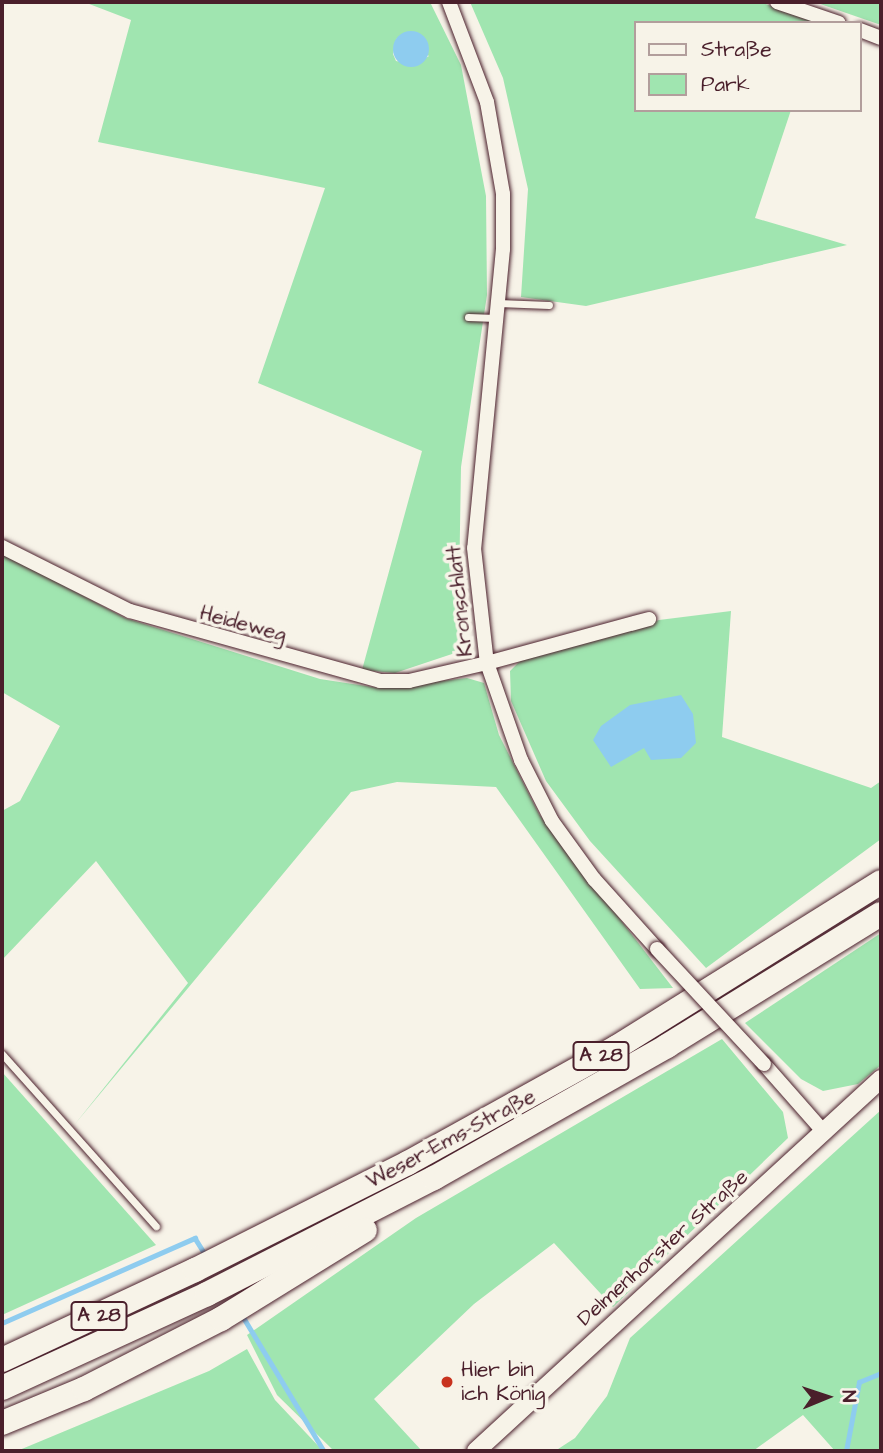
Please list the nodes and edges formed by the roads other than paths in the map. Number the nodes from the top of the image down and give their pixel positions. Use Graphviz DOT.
graph roads {
  1 [pos="449,2"];
  2 [pos="777,2"];
  3 [pos="833,21"];
  4 [pos="862,31"];
  5 [pos="881,38"];
  6 [pos="498,303"];
  7 [pos="549,304"];
  8 [pos="468,317"];
  9 [pos="496,318"];
  10 [pos="2,547"];
  11 [pos="649,620"];
  12 [pos="487,663"];
  13 [pos="881,882"];
  14 [pos="881,914"];
  15 [pos="2,1054"];
  16 [pos="881,1079"];
  17 [pos="824,1132"];
  18 [pos="434,1178"];
  19 [pos="156,1226"];
  20 [pos="2,1360"];
  21 [pos="2,1388"];
  22 [pos="2,1423"];
  23 [pos="476,1451"];
  1 -- 6 [label="street, Kronschlatt"];
  2 -- 3 [label="street"];
  4 -- 5 [label="street"];
  6 -- 7 [label="lane"];
  6 -- 9 [label="street, Kronschlatt"];
  8 -- 9 [label="lane"];
  9 -- 12 [label="street, Kronschlatt"];
  10 -- 12 [label="street, Heideweg"];
  11 -- 12 [label="street, Heideweg"];
  12 -- 17 [label="street, Kronschlatt, bridge"];
  13 -- 20 [label="highway, Weser-Ems-Straße / A 28"];
  14 -- 18 [label="highway, Weser-Ems-Straße / A 28"];
  15 -- 19 [label="lane"];
  16 -- 17 [label="street, Delmenhorster Straße"];
  17 -- 23 [label="street, Delmenhorster Straße"];
  18 -- 21 [label="highway, Weser-Ems-Straße / A 28"];
  18 -- 22 [label="highway"];
}
